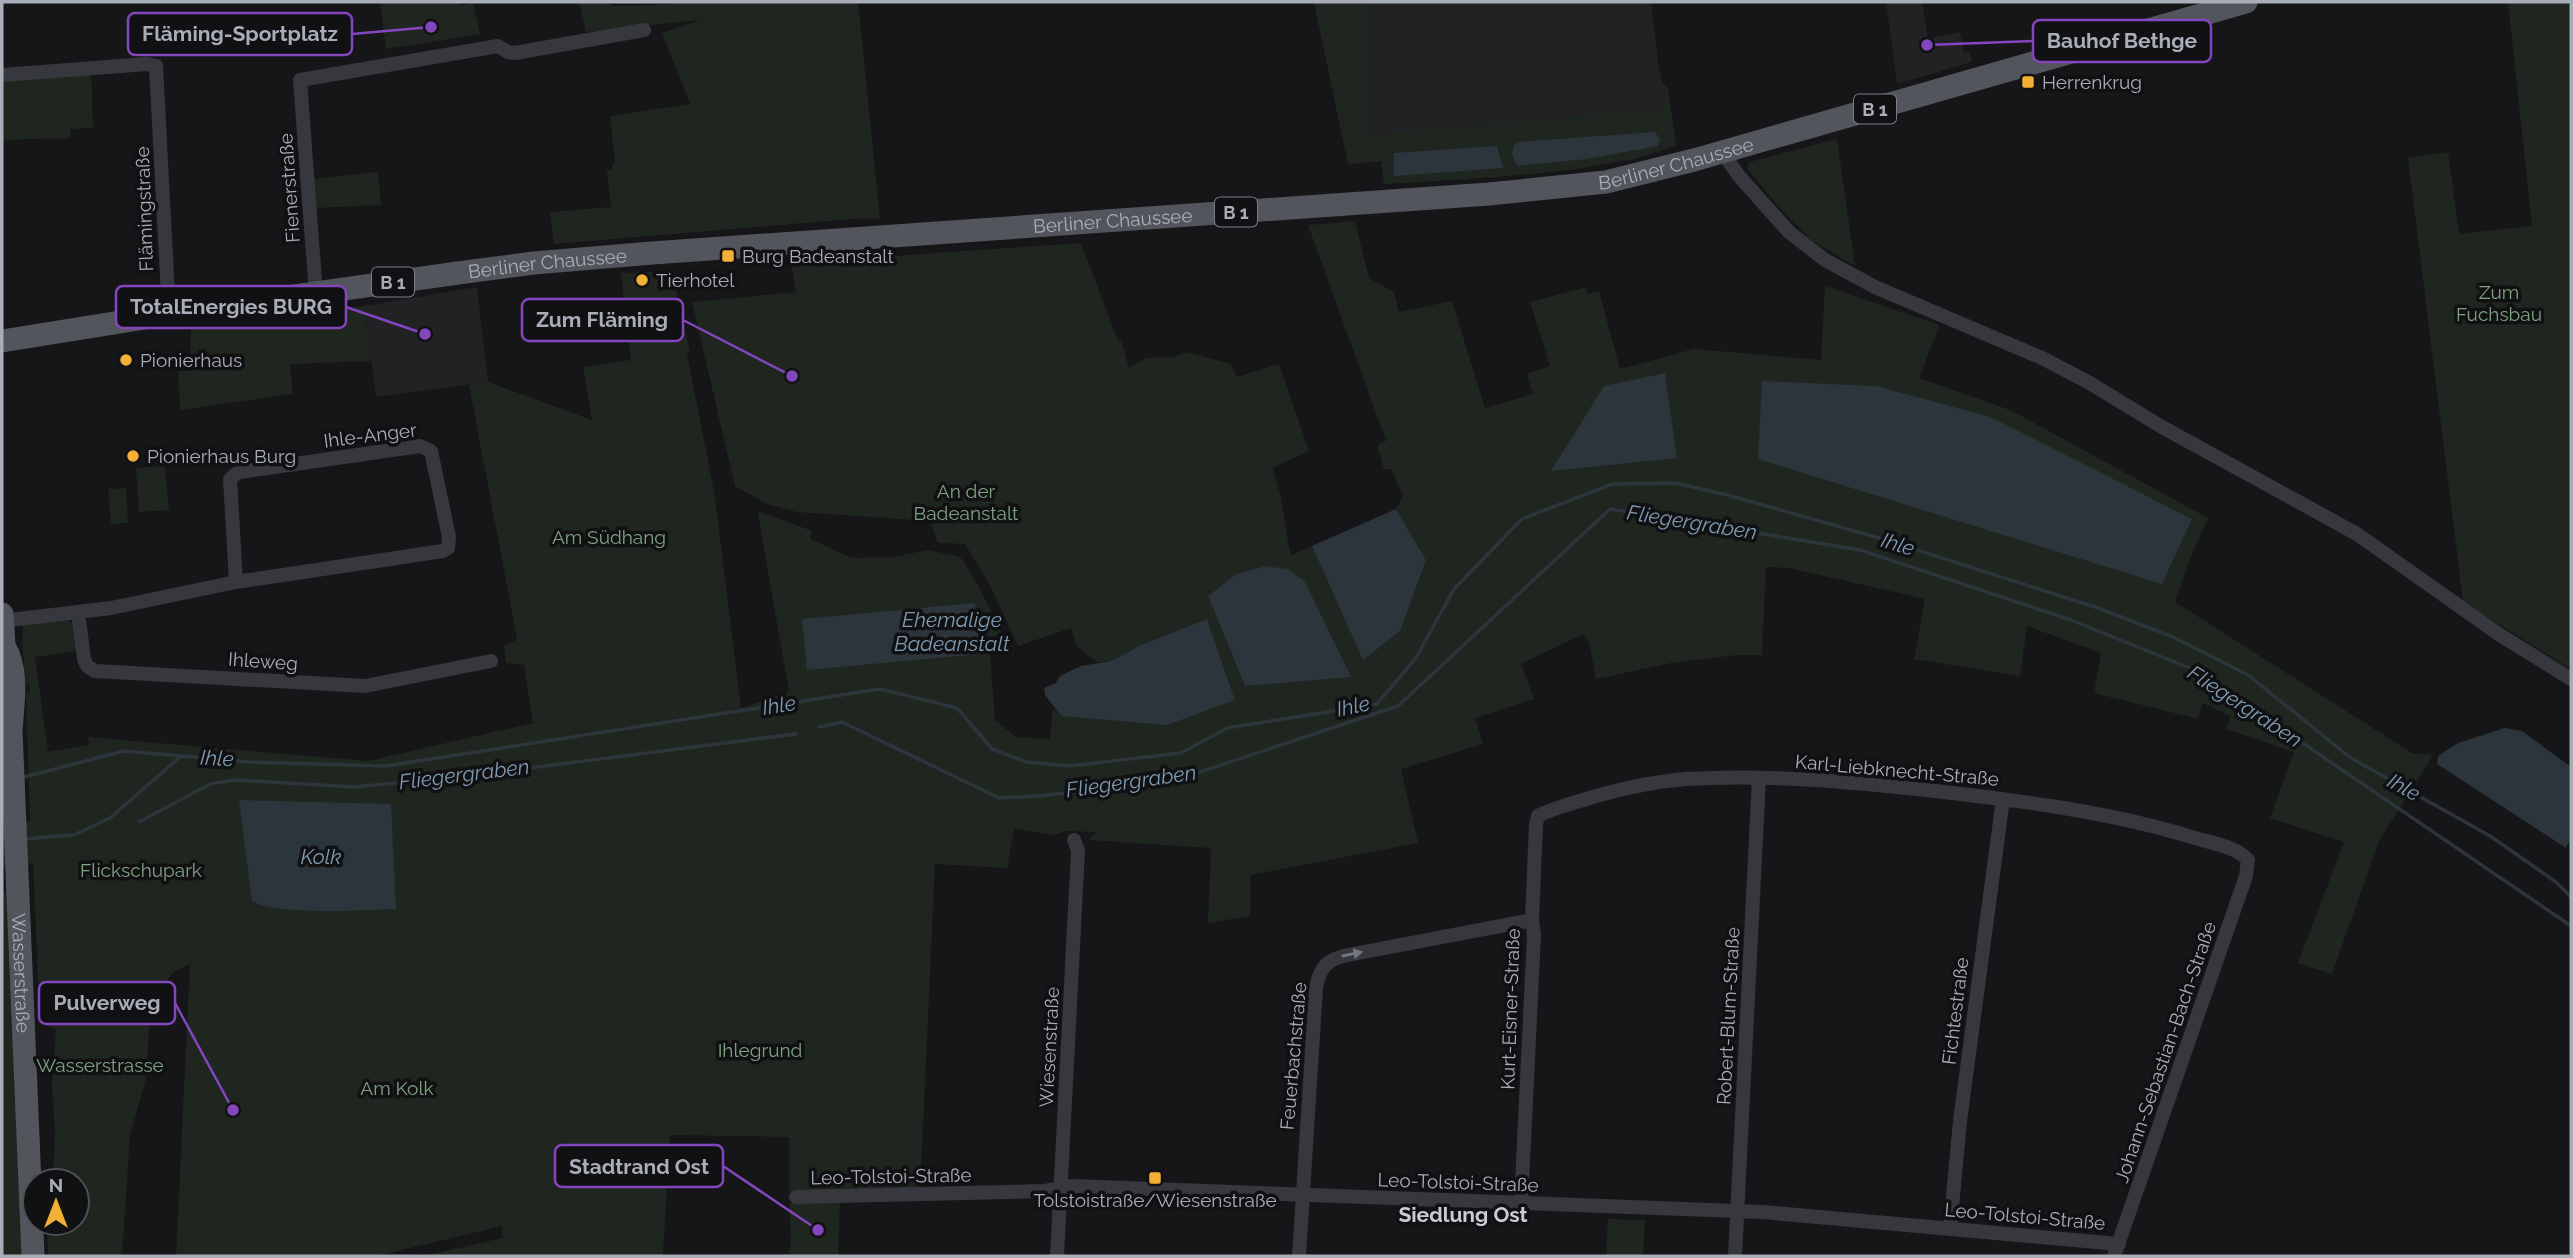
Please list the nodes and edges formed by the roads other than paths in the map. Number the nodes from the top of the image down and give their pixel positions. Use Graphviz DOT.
graph roads {
  1 [pos="2246,2"];
  2 [pos="644,30"];
  3 [pos="2,75"];
  4 [pos="1722,152"];
  5 [pos="316,294"];
  6 [pos="169,314"];
  7 [pos="2,341"];
  8 [pos="236,582"];
  9 [pos="78,612"];
  10 [pos="2,614"];
  11 [pos="2,621"];
  12 [pos="3,648"];
  13 [pos="491,661"];
  14 [pos="2,673"];
  15 [pos="2571,679"];
  16 [pos="11,730"];
  17 [pos="1759,778"];
  18 [pos="2003,799"];
  19 [pos="1538,816"];
  20 [pos="1074,840"];
  21 [pos="2248,860"];
  22 [pos="1532,920"];
  23 [pos="1060,1188"];
  24 [pos="1302,1196"];
  25 [pos="796,1197"];
  26 [pos="1521,1203"];
  27 [pos="1737,1211"];
  28 [pos="1951,1228"];
  29 [pos="2116,1250"];
  30 [pos="33,1256"];
  31 [pos="1057,1256"];
  32 [pos="1299,1256"];
  33 [pos="1735,1256"];
  1 -- 4 [label="main road, Berliner Chaussee / B 1"];
  2 -- 5 [label="street, Fienerstraße"];
  3 -- 6 [label="street, Flämingstraße"];
  4 -- 5 [label="main road, Berliner Chaussee / B 1"];
  4 -- 15 [label="street"];
  5 -- 6 [label="main road, Berliner Chaussee / B 1"];
  6 -- 7 [label="main road, Berliner Chaussee / B 1"];
  8 -- 8 [label="street, Ihle-Anger"];
  8 -- 9 [label="street, Ihle-Anger"];
  9 -- 11 [label="street, Ihle-Anger"];
  9 -- 13 [label="street, Ihleweg"];
  10 -- 11 [label="main road, Wasserstraße"];
  11 -- 12 [label="main road, Wasserstraße"];
  12 -- 16 [label="main road, Wasserstraße"];
  14 -- 16 [label="main road, Wasserstraße"];
  16 -- 30 [label="main road, Wasserstraße"];
  17 -- 18 [label="street, Karl-Liebknecht-Straße"];
  17 -- 19 [label="street, Karl-Liebknecht-Straße"];
  17 -- 27 [label="street, Robert-Blum-Straße"];
  18 -- 21 [label="street, Karl-Liebknecht-Straße"];
  18 -- 28 [label="street, Fichtestraße"];
  19 -- 22 [label="street, Kurt-Eisner-Straße"];
  20 -- 23 [label="street, Wiesenstraße"];
  21 -- 29 [label="street, Johann-Sebastian-Bach-Straße"];
  24 -- 22 [label="street, Feuerbachstraße, one-way"];
  22 -- 26 [label="street, Kurt-Eisner-Straße"];
  23 -- 24 [label="street, Leo-Tolstoi-Straße"];
  23 -- 25 [label="street, Leo-Tolstoi-Straße"];
  23 -- 31 [label="street, Wiesenstraße"];
  24 -- 26 [label="street, Leo-Tolstoi-Straße"];
  24 -- 32 [label="street, Feuerbachstraße"];
  26 -- 27 [label="street, Leo-Tolstoi-Straße"];
  27 -- 28 [label="street, Leo-Tolstoi-Straße"];
  27 -- 33 [label="street, Robert-Blum-Straße"];
  28 -- 29 [label="street, Leo-Tolstoi-Straße"];
}
